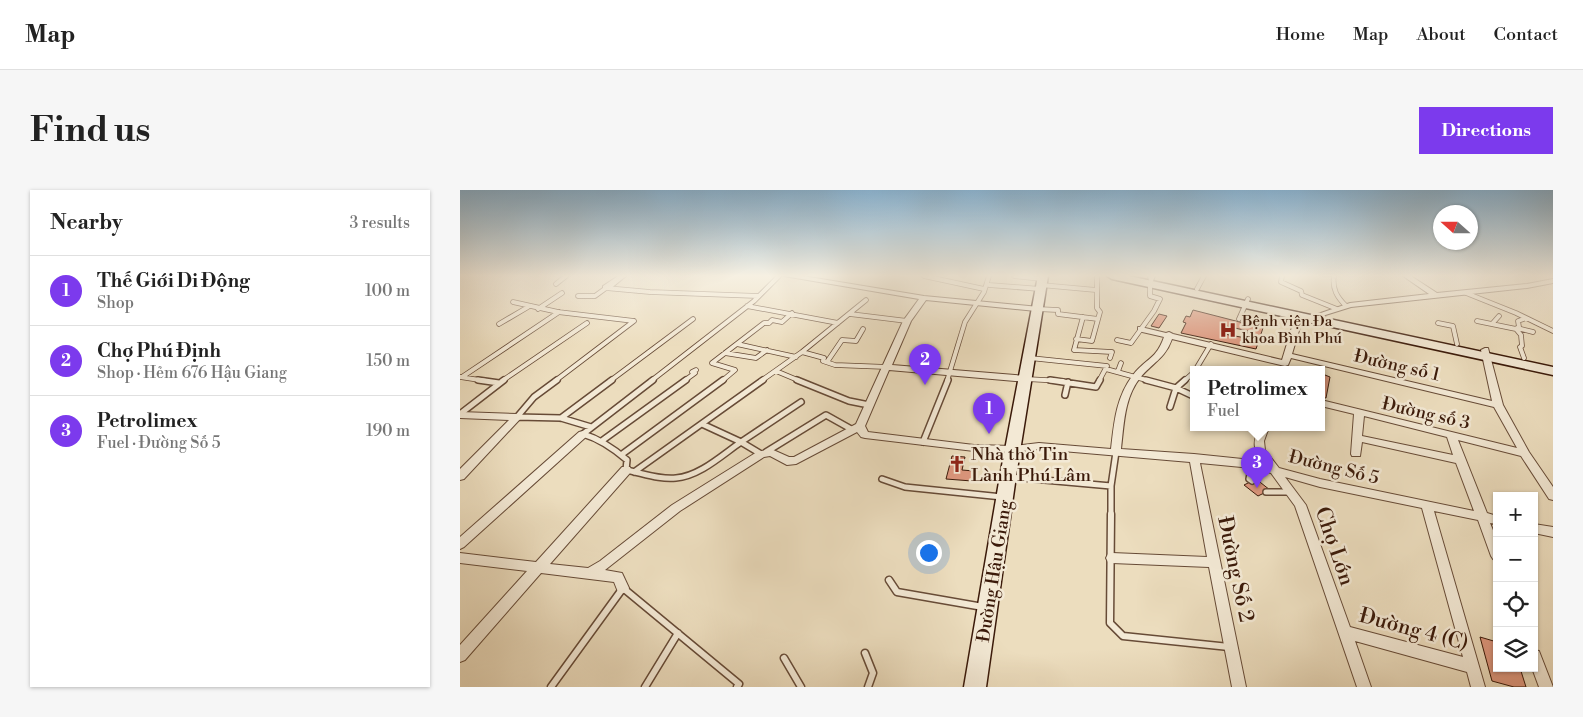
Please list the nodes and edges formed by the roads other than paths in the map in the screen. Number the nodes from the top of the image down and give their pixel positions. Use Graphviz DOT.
graph roads {
  1 [pos="552,299"];
  2 [pos="754,299"];
  3 [pos="923,299"];
  4 [pos="935,299"];
  5 [pos="980,299"];
  6 [pos="1038,299"];
  7 [pos="1097,299"];
  8 [pos="1160,299"];
  9 [pos="1232,299"];
  10 [pos="1234,299"];
  11 [pos="1312,299"];
  12 [pos="1339,299"];
  13 [pos="1401,299"];
  14 [pos="1483,299"];
  15 [pos="866,300"];
  16 [pos="513,302"];
  17 [pos="1248,303"];
  18 [pos="978,304"];
  19 [pos="746,306"];
  20 [pos="1346,306"];
  21 [pos="528,307"];
  22 [pos="537,309"];
  23 [pos="1036,309"];
  24 [pos="1337,309"];
  25 [pos="559,312"];
  26 [pos="792,313"];
  27 [pos="850,314"];
  28 [pos="1300,314"];
  29 [pos="1319,315"];
  30 [pos="1499,316"];
  31 [pos="1083,317"];
  32 [pos="693,318"];
  33 [pos="1527,318"];
  34 [pos="1098,319"];
  35 [pos="1239,319"];
  36 [pos="907,321"];
  37 [pos="1477,321"];
  38 [pos="587,323"];
  39 [pos="838,323"];
  40 [pos="1438,323"];
  41 [pos="499,324"];
  42 [pos="1492,324"];
  43 [pos="863,329"];
  44 [pos="1142,329"];
  45 [pos="1517,329"];
  46 [pos="1553,331"];
  47 [pos="1533,332"];
  48 [pos="1169,334"];
  49 [pos="1076,339"];
  50 [pos="1117,340"];
  51 [pos="737,344"];
  52 [pos="1212,344"];
  53 [pos="1457,344"];
  54 [pos="768,350"];
  55 [pos="802,352"];
  56 [pos="725,353"];
  57 [pos="1485,354"];
  58 [pos="796,357"];
  59 [pos="1030,358"];
  60 [pos="1110,358"];
  61 [pos="1524,358"];
  62 [pos="827,362"];
  63 [pos="1121,363"];
  64 [pos="1285,363"];
  65 [pos="1553,364"];
  66 [pos="887,366"];
  67 [pos="1198,366"];
  68 [pos="1300,366"];
  69 [pos="1106,369"];
  70 [pos="696,370"];
  71 [pos="776,371"];
  72 [pos="1118,371"];
  73 [pos="1325,371"];
  74 [pos="1553,371"];
  75 [pos="950,372"];
  76 [pos="1137,376"];
  77 [pos="461,377"];
  78 [pos="1026,379"];
  79 [pos="1190,380"];
  80 [pos="1068,382"];
  81 [pos="499,383"];
  82 [pos="1176,388"];
  83 [pos="1065,394"];
  84 [pos="1190,395"];
  85 [pos="801,402"];
  86 [pos="869,405"];
  87 [pos="1325,405"];
  88 [pos="1498,405"];
  89 [pos="1170,407"];
  90 [pos="460,414"];
  91 [pos="1359,414"];
  92 [pos="517,418"];
  93 [pos="561,418"];
  94 [pos="702,424"];
  95 [pos="855,428"];
  96 [pos="587,430"];
  97 [pos="1263,431"];
  98 [pos="1451,435"];
  99 [pos="1358,438"];
  100 [pos="603,440"];
  101 [pos="741,442"];
  102 [pos="923,442"];
  103 [pos="1013,449"];
  104 [pos="1116,452"];
  105 [pos="764,453"];
  106 [pos="1525,453"];
  107 [pos="1356,454"];
  108 [pos="621,455"];
  109 [pos="1194,458"];
  110 [pos="1461,460"];
  111 [pos="1252,464"];
  112 [pos="1274,470"];
  113 [pos="630,471"];
  114 [pos="460,476"];
  115 [pos="1008,476"];
  116 [pos="882,479"];
  117 [pos="1252,481"];
  118 [pos="1111,486"];
  119 [pos="1266,492"];
  120 [pos="1292,492"];
  121 [pos="1553,496"];
  122 [pos="1005,498"];
  123 [pos="1427,506"];
  124 [pos="1482,516"];
  125 [pos="1493,519"];
  126 [pos="1538,529"];
  127 [pos="1553,532"];
  128 [pos="460,544"];
  129 [pos="1493,545"];
  130 [pos="460,558"];
  131 [pos="1112,558"];
  132 [pos="1214,562"];
  133 [pos="539,566"];
  134 [pos="590,573"];
  135 [pos="889,580"];
  136 [pos="623,588"];
  137 [pos="989,608"];
  138 [pos="1344,632"];
  139 [pos="678,633"];
  140 [pos="1232,647"];
  141 [pos="865,653"];
  142 [pos="460,655"];
  143 [pos="784,658"];
  144 [pos="1538,664"];
  145 [pos="1473,667"];
  146 [pos="1548,684"];
  147 [pos="551,687"];
  148 [pos="645,687"];
  149 [pos="737,687"];
  150 [pos="801,687"];
  151 [pos="868,687"];
  152 [pos="975,687"];
  153 [pos="1239,687"];
  154 [pos="1364,687"];
  155 [pos="1478,687"];
  1 -- 22 [label="lane"];
  2 -- 19 [label="lane"];
  3 -- 36 [label="street"];
  4 -- 18 [label="street"];
  5 -- 18 [label="lane"];
  6 -- 23 [label="main road, Đường Hậu Giang"];
  7 -- 34 [label="lane"];
  8 -- 44 [label="lane"];
  9 -- 17 [label="main road"];
  10 -- 17 [label="main road"];
  11 -- 24 [label="lane"];
  12 -- 20 [label="lane"];
  13 -- 20 [label="street"];
  14 -- 33 [label="lane"];
  15 -- 27 [label="lane"];
  16 -- 21 [label="lane"];
  17 -- 28 [label="main road"];
  17 -- 35 [label="lane"];
  18 -- 23 [label="street"];
  18 -- 75 [label="lane"];
  19 -- 26 [label="lane"];
  19 -- 96 [label="lane"];
  20 -- 24 [label="street"];
  21 -- 22 [label="lane"];
  21 -- 41 [label="lane"];
  22 -- 25 [label="lane"];
  23 -- 31 [label="lane"];
  23 -- 59 [label="main road, Đường Hậu Giang"];
  24 -- 29 [label="street"];
  25 -- 77 [label="lane"];
  25 -- 92 [label="lane"];
  26 -- 39 [label="lane"];
  26 -- 51 [label="lane"];
  27 -- 36 [label="lane"];
  27 -- 39 [label="lane"];
  28 -- 29 [label="main road"];
  28 -- 57 [label="main road"];
  28 -- 64 [label="street"];
  29 -- 53 [label="main road"];
  30 -- 42 [label="lane"];
  31 -- 34 [label="lane"];
  31 -- 49 [label="lane"];
  32 -- 93 [label="lane"];
  33 -- 45 [label="lane"];
  33 -- 46 [label="lane"];
  34 -- 49 [label="lane"];
  36 -- 66 [label="street"];
  37 -- 42 [label="lane"];
  38 -- 81 [label="lane"];
  39 -- 55 [label="lane"];
  40 -- 53 [label="lane"];
  42 -- 45 [label="lane"];
  43 -- 62 [label="lane"];
  44 -- 48 [label="street, Đường số 1"];
  44 -- 50 [label="lane"];
  45 -- 47 [label="lane"];
  45 -- 61 [label="lane"];
  48 -- 52 [label="street, Đường số 1"];
  48 -- 76 [label="street"];
  49 -- 60 [label="lane"];
  51 -- 54 [label="lane"];
  51 -- 56 [label="lane"];
  52 -- 64 [label="street, Đường số 1"];
  52 -- 67 [label="lane"];
  53 -- 57 [label="main road"];
  54 -- 56 [label="lane"];
  54 -- 58 [label="lane"];
  55 -- 58 [label="lane"];
  55 -- 62 [label="lane"];
  56 -- 108 [label="lane"];
  57 -- 61 [label="main road"];
  57 -- 74 [label="main road"];
  57 -- 88 [label="street"];
  58 -- 71 [label="lane"];
  59 -- 69 [label="lane"];
  59 -- 78 [label="main road, Đường Hậu Giang"];
  61 -- 65 [label="main road"];
  62 -- 66 [label="lane"];
  63 -- 72 [label="lane"];
  64 -- 68 [label="street, Đường số 1"];
  66 -- 75 [label="street"];
  66 -- 86 [label="street"];
  69 -- 72 [label="lane"];
  69 -- 80 [label="lane"];
  70 -- 100 [label="lane"];
  71 -- 86 [label="lane"];
  71 -- 94 [label="lane"];
  72 -- 76 [label="lane"];
  73 -- 88 [label="street, Đường số 1"];
  75 -- 78 [label="street"];
  75 -- 102 [label="lane"];
  76 -- 82 [label="lane"];
  76 -- 104 [label="street"];
  77 -- 81 [label="lane"];
  78 -- 80 [label="lane"];
  78 -- 103 [label="main road, Đường Hậu Giang"];
  79 -- 82 [label="lane"];
  80 -- 83 [label="lane"];
  81 -- 90 [label="lane"];
  82 -- 84 [label="lane"];
  82 -- 89 [label="lane"];
  85 -- 101 [label="lane"];
  86 -- 95 [label="street"];
  87 -- 91 [label="street, Đường số 3"];
  88 -- 106 [label="street"];
  90 -- 92 [label="street"];
  91 -- 98 [label="street, Đường số 3"];
  91 -- 99 [label="street"];
  92 -- 93 [label="lane"];
  92 -- 114 [label="street"];
  93 -- 96 [label="lane"];
  94 -- 101 [label="lane"];
  94 -- 113 [label="lane"];
  95 -- 102 [label="street, Đường Số 5"];
  95 -- 105 [label="street"];
  95 -- 105 [label="lane"];
  96 -- 100 [label="lane"];
  96 -- 128 [label="street"];
  97 -- 112 [label="street, Chợ Lớn"];
  98 -- 106 [label="street, Đường số 3"];
  98 -- 110 [label="street"];
  99 -- 107 [label="street"];
  99 -- 110 [label="street"];
  100 -- 108 [label="lane"];
  101 -- 105 [label="lane"];
  101 -- 113 [label="lane"];
  102 -- 103 [label="street, Đường Số 5"];
  103 -- 104 [label="street, Đường Số 5"];
  103 -- 115 [label="main road, Đường Hậu Giang"];
  104 -- 109 [label="street, Đường Số 5"];
  104 -- 118 [label="lane"];
  105 -- 134 [label="street"];
  106 -- 121 [label="street"];
  108 -- 113 [label="lane"];
  109 -- 111 [label="street, Đường Số 5"];
  109 -- 132 [label="street, Đường Số 2"];
  110 -- 124 [label="street"];
  111 -- 112 [label="street, Đường Số 5"];
  111 -- 117 [label="lane"];
  112 -- 120 [label="street, Chợ Lớn"];
  112 -- 123 [label="street, Đường Số 5"];
  113 -- 133 [label="street"];
  115 -- 118 [label="lane"];
  115 -- 122 [label="main road, Đường Hậu Giang"];
  116 -- 122 [label="lane"];
  118 -- 131 [label="lane"];
  119 -- 120 [label="lane"];
  120 -- 138 [label="street, Chợ Lớn"];
  122 -- 137 [label="main road, Đường Hậu Giang"];
  123 -- 124 [label="street, Đường Số 5"];
  123 -- 145 [label="street"];
  124 -- 125 [label="street, Đường Số 5"];
  124 -- 129 [label="street"];
  126 -- 127 [label="street"];
  130 -- 133 [label="street"];
  131 -- 132 [label="street"];
  131 -- 140 [label="lane"];
  132 -- 140 [label="street, Đường Số 2"];
  133 -- 134 [label="street"];
  133 -- 142 [label="street"];
  134 -- 136 [label="street"];
  135 -- 137 [label="lane"];
  136 -- 139 [label="lane"];
  136 -- 147 [label="lane"];
  137 -- 152 [label="main road, Đường Hậu Giang"];
  138 -- 145 [label="street, Đường 4 (C)"];
  138 -- 154 [label="street, Chợ Lớn"];
  139 -- 148 [label="lane"];
  139 -- 149 [label="lane"];
  140 -- 153 [label="street, Đường Số 2"];
  141 -- 151 [label="lane"];
  143 -- 150 [label="lane"];
  144 -- 146 [label="street"];
  145 -- 155 [label="street"];
}
